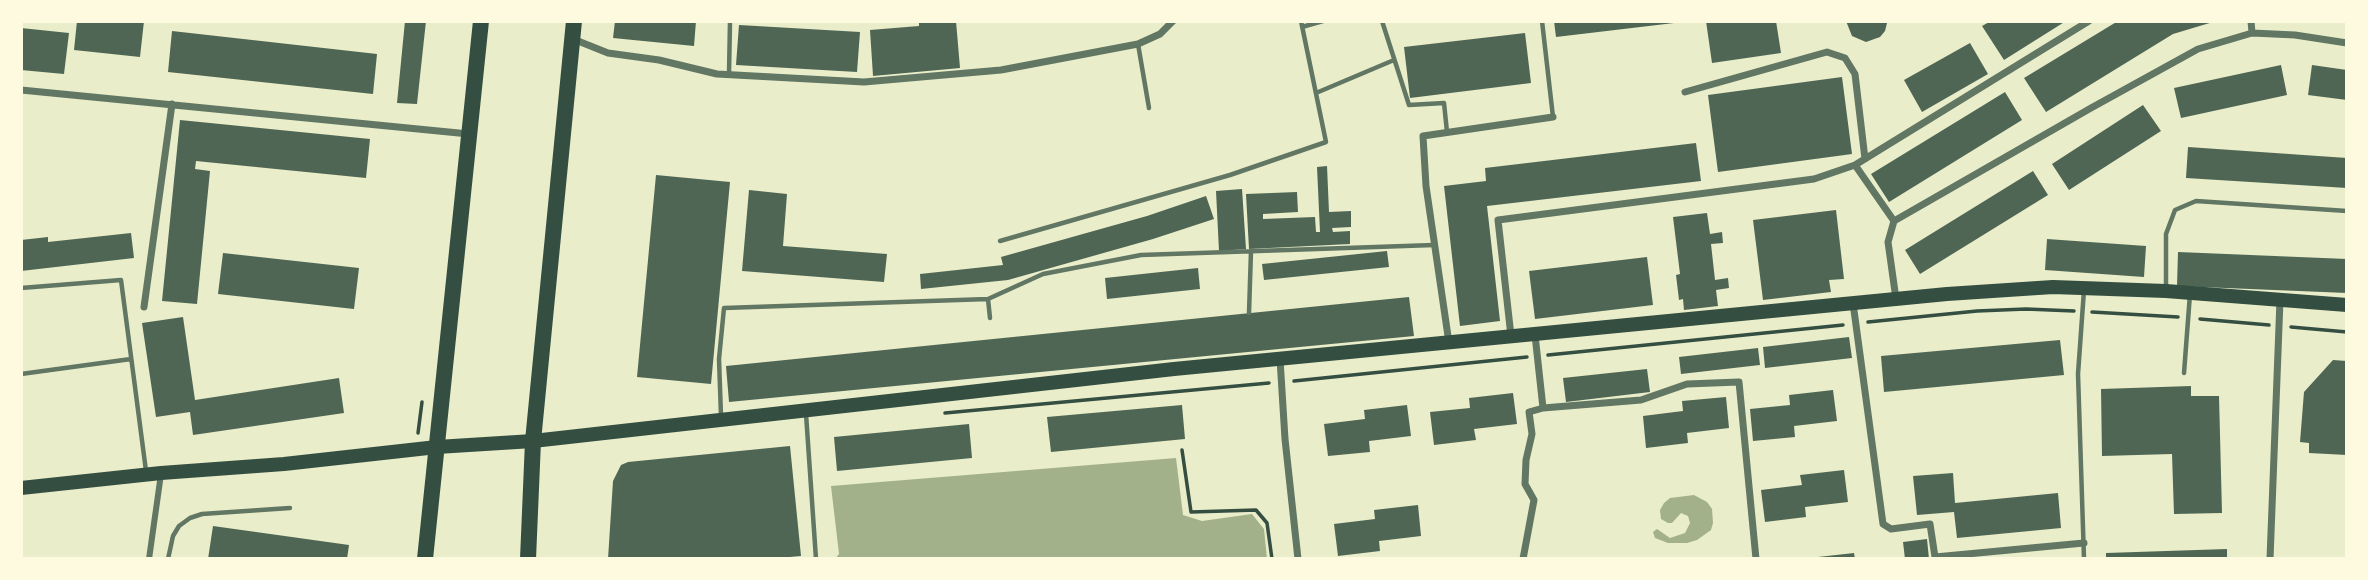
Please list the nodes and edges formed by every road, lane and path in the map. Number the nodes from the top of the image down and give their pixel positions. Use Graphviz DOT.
graph roads {
  1 [pos="481,21"];
  2 [pos="573,21"];
  3 [pos="730,21"];
  4 [pos="1173,21"];
  5 [pos="1301,21"];
  6 [pos="1323,21"];
  7 [pos="1382,21"];
  8 [pos="1542,21"];
  9 [pos="2089,21"];
  10 [pos="2251,21"];
  11 [pos="1302,27"];
  12 [pos="2252,33"];
  13 [pos="572,38"];
  14 [pos="2347,43"];
  15 [pos="1138,44"];
  16 [pos="1394,60"];
  17 [pos="729,74"];
  18 [pos="21,90"];
  19 [pos="1685,92"];
  20 [pos="1316,93"];
  21 [pos="172,104"];
  22 [pos="1149,108"];
  23 [pos="1553,117"];
  24 [pos="1447,132"];
  25 [pos="470,134"];
  26 [pos="1865,159"];
  27 [pos="1855,165"];
  28 [pos="2347,211"];
  29 [pos="1894,221"];
  30 [pos="1000,241"];
  31 [pos="1434,245"];
  32 [pos="1251,251"];
  33 [pos="21,288"];
  34 [pos="2084,289"];
  35 [pos="2166,291"];
  36 [pos="2190,293"];
  37 [pos="988,299"];
  38 [pos="1896,299"];
  39 [pos="2280,300"];
  40 [pos="1853,303"];
  41 [pos="2347,305"];
  42 [pos="144,307"];
  43 [pos="2082,311"];
  44 [pos="1249,313"];
  45 [pos="990,318"];
  46 [pos="2188,318"];
  47 [pos="1856,323"];
  48 [pos="2279,326"];
  49 [pos="2347,332"];
  50 [pos="1535,334"];
  51 [pos="1511,336"];
  52 [pos="1449,343"];
  53 [pos="1537,356"];
  54 [pos="1280,358"];
  55 [pos="131,359"];
  56 [pos="2184,373"];
  57 [pos="21,374"];
  58 [pos="1282,382"];
  59 [pos="1542,408"];
  60 [pos="806,410"];
  61 [pos="943,413"];
  62 [pos="721,419"];
  63 [pos="533,441"];
  64 [pos="437,447"];
  65 [pos="1182,450"];
  66 [pos="154,474"];
  67 [pos="21,488"];
  68 [pos="290,508"];
  69 [pos="2084,543"];
  70 [pos="149,559"];
  71 [pos="169,559"];
  72 [pos="425,559"];
  73 [pos="528,559"];
  74 [pos="816,559"];
  75 [pos="1272,559"];
  76 [pos="1298,559"];
  77 [pos="1523,559"];
  78 [pos="1756,559"];
  79 [pos="2084,559"];
  80 [pos="2270,559"];
  1 -- 25 [label="main road"];
  2 -- 13 [label="main road"];
  3 -- 17 [label="lane"];
  4 -- 15 [label="street"];
  5 -- 11 [label="lane"];
  6 -- 11 [label="lane"];
  7 -- 16 [label="lane"];
  8 -- 23 [label="lane"];
  9 -- 26 [label="street"];
  10 -- 12 [label="street"];
  11 -- 20 [label="lane"];
  12 -- 14 [label="street"];
  12 -- 29 [label="street"];
  13 -- 17 [label="street"];
  13 -- 63 [label="main road"];
  15 -- 17 [label="street"];
  15 -- 22 [label="lane"];
  16 -- 20 [label="lane"];
  16 -- 24 [label="lane"];
  18 -- 21 [label="street"];
  19 -- 26 [label="street"];
  20 -- 30 [label="lane"];
  21 -- 25 [label="street"];
  21 -- 42 [label="street"];
  23 -- 24 [label="street"];
  24 -- 31 [label="street"];
  25 -- 64 [label="main road"];
  26 -- 27 [label="street"];
  27 -- 29 [label="street"];
  27 -- 51 [label="street"];
  28 -- 35 [label="lane"];
  29 -- 38 [label="street"];
  31 -- 32 [label="lane"];
  31 -- 52 [label="street"];
  32 -- 37 [label="lane"];
  32 -- 44 [label="lane"];
  33 -- 55 [label="lane"];
  34 -- 35 [label="main road"];
  34 -- 38 [label="main road"];
  34 -- 43 [label="lane"];
  35 -- 36 [label="main road"];
  36 -- 39 [label="main road"];
  36 -- 46 [label="lane"];
  37 -- 45 [label="lane"];
  37 -- 62 [label="lane"];
  38 -- 40 [label="main road"];
  39 -- 41 [label="main road"];
  39 -- 48 [label="street"];
  40 -- 47 [label="street"];
  40 -- 50 [label="main road"];
  43 -- 46 [label="path"];
  43 -- 47 [label="path"];
  43 -- 69 [label="lane"];
  46 -- 48 [label="path"];
  46 -- 56 [label="lane"];
  47 -- 53 [label="path"];
  47 -- 69 [label="street"];
  48 -- 49 [label="path"];
  48 -- 80 [label="street"];
  50 -- 51 [label="main road"];
  50 -- 53 [label="street"];
  51 -- 52 [label="main road"];
  52 -- 54 [label="main road"];
  53 -- 58 [label="path"];
  53 -- 59 [label="street"];
  54 -- 58 [label="street"];
  54 -- 60 [label="main road"];
  55 -- 57 [label="lane"];
  55 -- 66 [label="lane"];
  58 -- 61 [label="path"];
  58 -- 76 [label="street"];
  59 -- 77 [label="street"];
  59 -- 78 [label="street"];
  60 -- 62 [label="main road"];
  60 -- 74 [label="lane"];
  62 -- 63 [label="main road"];
  63 -- 64 [label="main road"];
  63 -- 73 [label="main road"];
  64 -- 66 [label="main road"];
  64 -- 72 [label="main road"];
  65 -- 75 [label="path"];
  66 -- 67 [label="main road"];
  66 -- 70 [label="street"];
  68 -- 71 [label="lane"];
  69 -- 79 [label="lane"];
}
